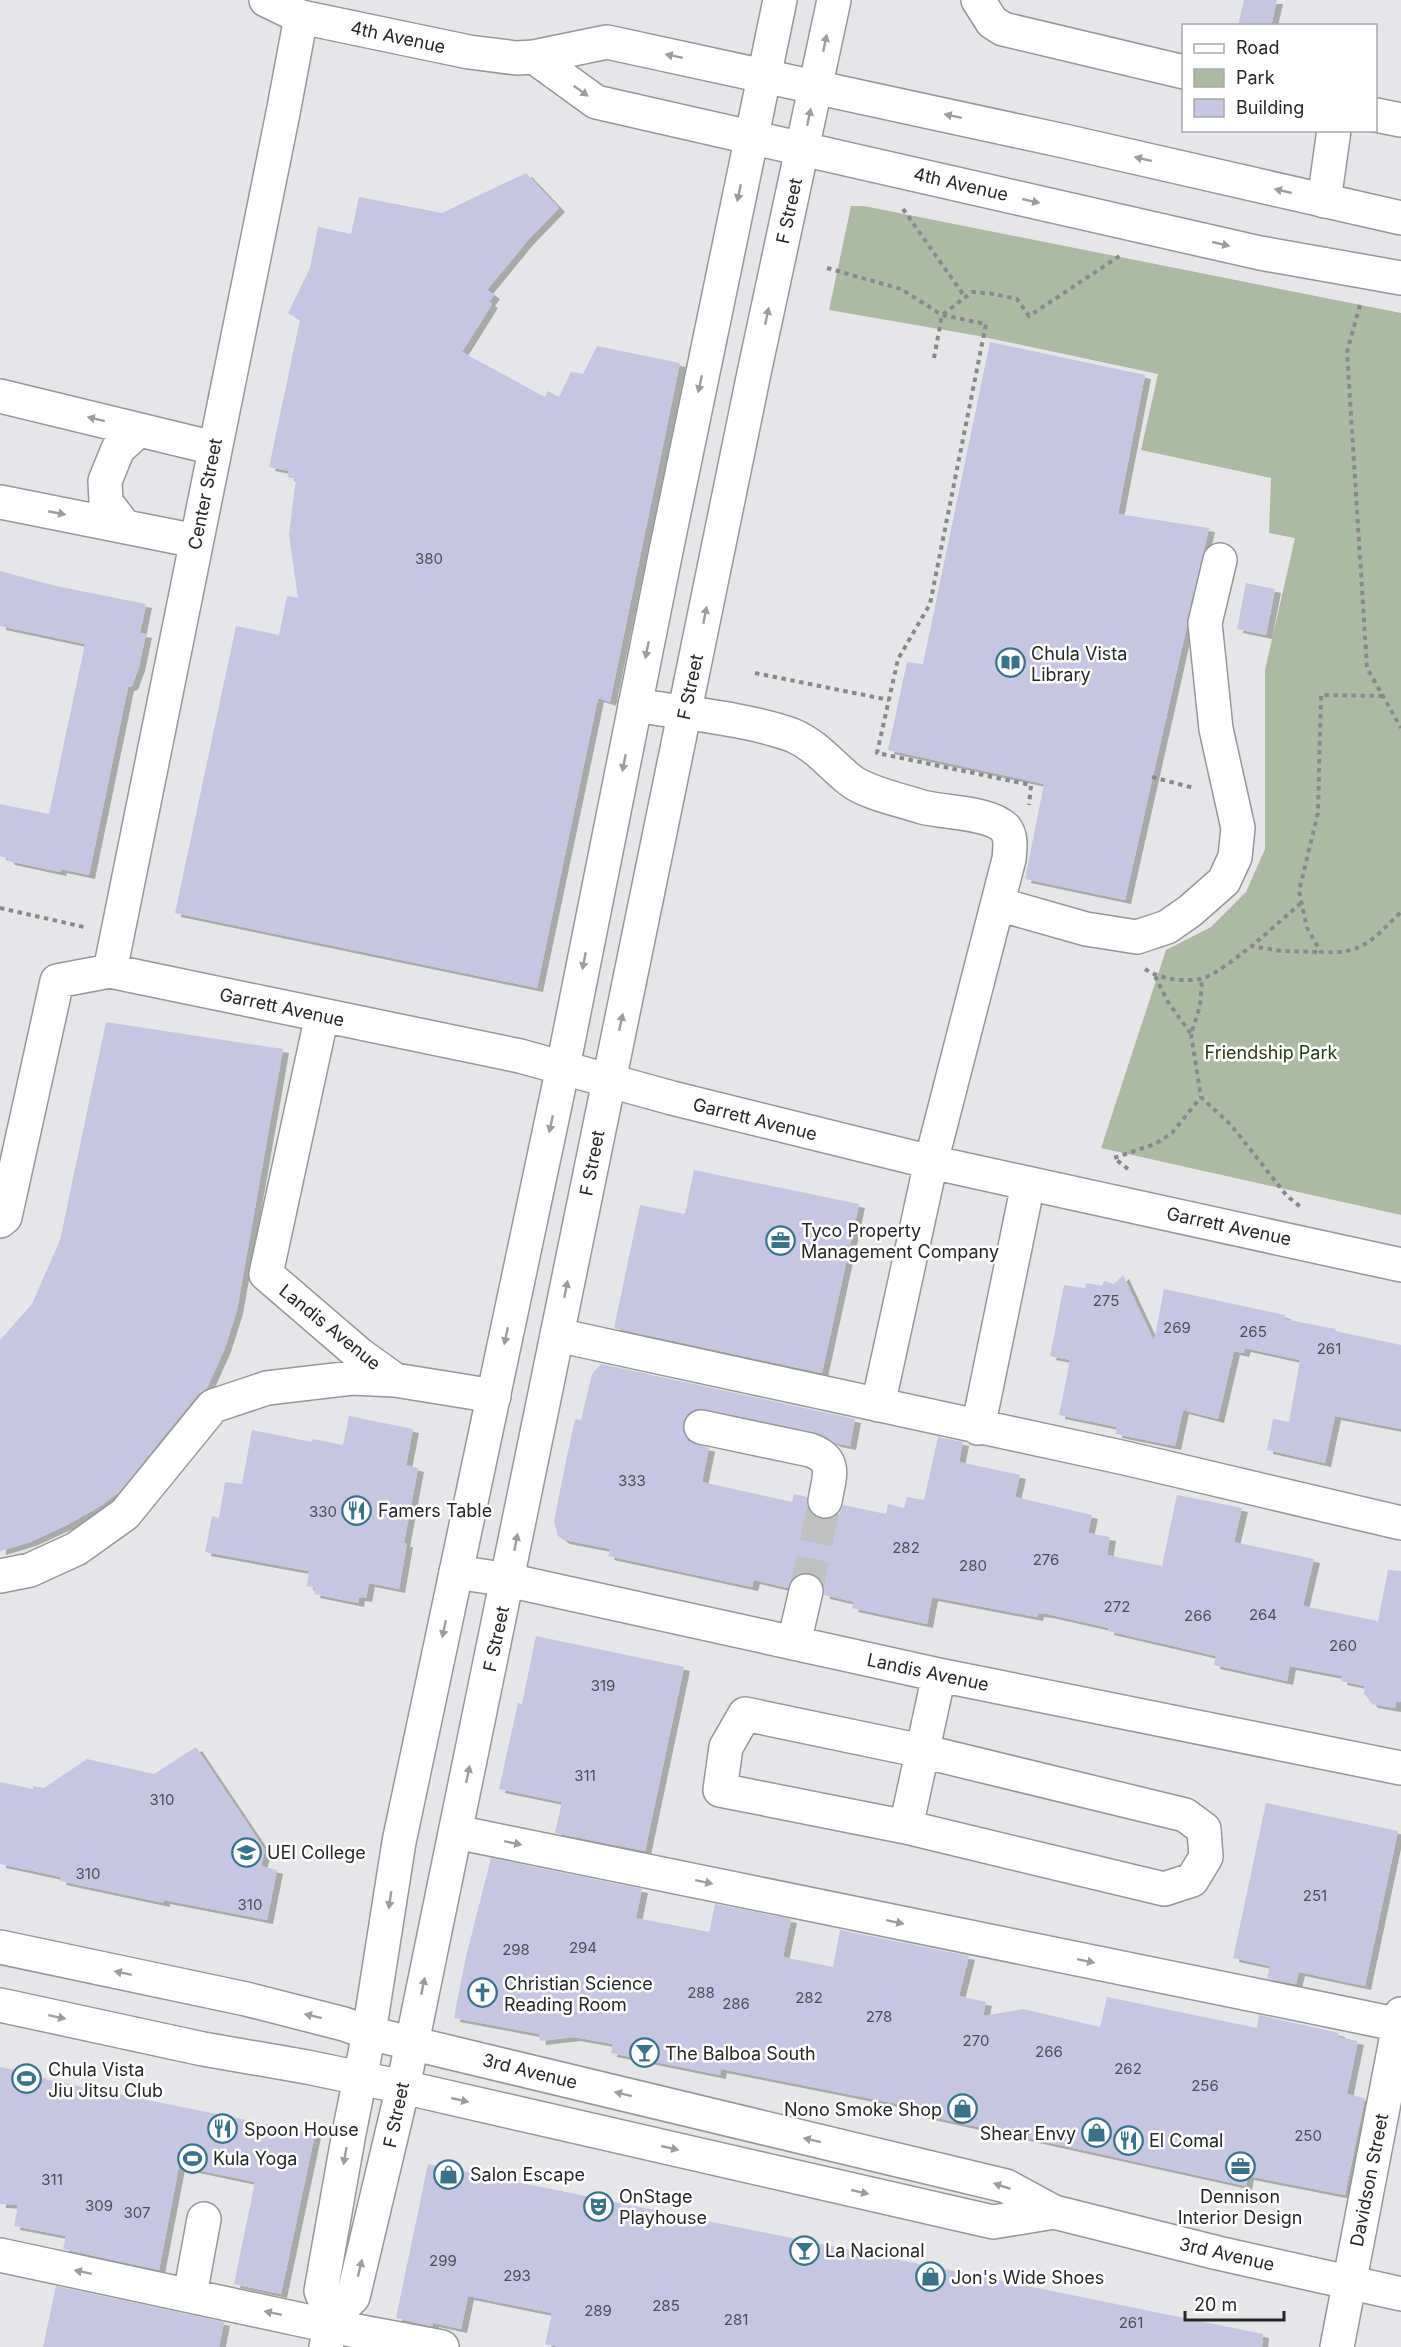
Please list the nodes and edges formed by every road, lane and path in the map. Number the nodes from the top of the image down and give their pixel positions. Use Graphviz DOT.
graph roads {
  1 [pos="266,0"];
  2 [pos="780,0"];
  3 [pos="834,0"];
  4 [pos="978,0"];
  5 [pos="301,17"];
  6 [pos="534,57"];
  7 [pos="1182,72"];
  8 [pos="764,75"];
  9 [pos="816,86"];
  10 [pos="1377,115"];
  11 [pos="1401,120"];
  12 [pos="1335,132"];
  13 [pos="752,136"];
  14 [pos="802,148"];
  15 [pos="1324,201"];
  16 [pos="903,208"];
  17 [pos="1401,218"];
  18 [pos="1122,255"];
  19 [pos="827,268"];
  20 [pos="1401,278"];
  21 [pos="965,297"];
  22 [pos="1361,304"];
  23 [pos="942,315"];
  24 [pos="934,358"];
  25 [pos="0,396"];
  26 [pos="139,430"];
  27 [pos="214,448"];
  28 [pos="0,502"];
  29 [pos="125,527"];
  30 [pos="196,541"];
  31 [pos="1220,560"];
  32 [pos="755,673"];
  33 [pos="1383,696"];
  34 [pos="889,700"];
  35 [pos="635,705"];
  36 [pos="685,713"];
  37 [pos="1401,728"];
  38 [pos="1152,777"];
  39 [pos="1200,790"];
  40 [pos="1028,807"];
  41 [pos="1301,903"];
  42 [pos="998,904"];
  43 [pos="0,908"];
  44 [pos="1401,912"];
  45 [pos="117,933"];
  46 [pos="1137,937"];
  47 [pos="1252,946"];
  48 [pos="1322,952"];
  49 [pos="110,971"];
  50 [pos="1155,976"];
  51 [pos="1202,979"];
  52 [pos="322,1015"];
  53 [pos="1191,1034"];
  54 [pos="563,1067"];
  55 [pos="609,1079"];
  56 [pos="1201,1097"];
  57 [pos="931,1162"];
  58 [pos="1132,1173"];
  59 [pos="1028,1184"];
  60 [pos="1305,1210"];
  61 [pos="0,1221"];
  62 [pos="1401,1265"];
  63 [pos="557,1335"];
  64 [pos="395,1380"];
  65 [pos="494,1396"];
  66 [pos="878,1405"];
  67 [pos="701,1427"];
  68 [pos="978,1428"];
  69 [pos="825,1501"];
  70 [pos="1401,1523"];
  71 [pos="456,1572"];
  72 [pos="0,1576"];
  73 [pos="508,1580"];
  74 [pos="806,1592"];
  75 [pos="794,1643"];
  76 [pos="939,1674"];
  77 [pos="922,1751"];
  78 [pos="1401,1768"];
  79 [pos="906,1827"];
  80 [pos="456,1832"];
  81 [pos="0,1947"];
  82 [pos="0,2004"];
  83 [pos="1400,2021"];
  84 [pos="369,2033"];
  85 [pos="410,2043"];
  86 [pos="360,2078"];
  87 [pos="403,2087"];
  88 [pos="1054,2212"];
  89 [pos="204,2219"];
  90 [pos="0,2255"];
  91 [pos="1350,2282"];
  92 [pos="1401,2294"];
  93 [pos="190,2295"];
  94 [pos="330,2330"];
  95 [pos="442,2347"];
  96 [pos="1337,2347"];
  1 -- 5 [label="main road, 4th Avenue"];
  2 -- 8 [label="main road"];
  9 -- 3 [label="main road, F Street, one-way"];
  4 -- 7 [label="main road"];
  5 -- 6 [label="main road, 4th Avenue"];
  5 -- 27 [label="main road, Center Street"];
  8 -- 6 [label="main road, 4th Avenue, one-way"];
  6 -- 13 [label="main road, 4th Avenue, one-way"];
  8 -- 9 [label="main road, 4th Avenue"];
  8 -- 13 [label="main road"];
  14 -- 9 [label="main road, F Street, one-way"];
  15 -- 9 [label="main road, 4th Avenue, one-way"];
  10 -- 11 [label="main road"];
  12 -- 15 [label="main road"];
  13 -- 14 [label="main road, 4th Avenue"];
  13 -- 35 [label="main road, one-way"];
  14 -- 20 [label="main road, 4th Avenue, one-way"];
  36 -- 14 [label="main road, F Street, one-way"];
  15 -- 17 [label="main road, 4th Avenue"];
  16 -- 21 [label="path"];
  18 -- 21 [label="path"];
  19 -- 23 [label="path"];
  21 -- 23 [label="path"];
  22 -- 33 [label="path"];
  23 -- 24 [label="path"];
  23 -- 34 [label="path"];
  26 -- 25 [label="main road, one-way"];
  26 -- 27 [label="main road"];
  26 -- 29 [label="main road"];
  27 -- 30 [label="main road, Center Street"];
  28 -- 29 [label="main road, one-way"];
  29 -- 30 [label="main road"];
  30 -- 45 [label="main road, Center Street"];
  31 -- 46 [label="main road"];
  32 -- 34 [label="path"];
  33 -- 37 [label="path"];
  33 -- 41 [label="path"];
  34 -- 40 [label="path"];
  35 -- 36 [label="main road"];
  35 -- 54 [label="main road, one-way"];
  36 -- 42 [label="main road"];
  55 -- 36 [label="main road, F Street, one-way"];
  38 -- 39 [label="path"];
  41 -- 47 [label="path"];
  41 -- 48 [label="path"];
  42 -- 46 [label="main road"];
  42 -- 57 [label="main road"];
  43 -- 45 [label="path"];
  44 -- 48 [label="path"];
  45 -- 49 [label="main road, Center Street"];
  46 -- 50 [label="path"];
  47 -- 48 [label="path"];
  47 -- 51 [label="path"];
  49 -- 52 [label="main road, Garrett Avenue"];
  49 -- 61 [label="main road"];
  50 -- 51 [label="path"];
  50 -- 53 [label="path"];
  51 -- 53 [label="path"];
  52 -- 54 [label="main road, Garrett Avenue"];
  52 -- 64 [label="main road, Landis Avenue"];
  53 -- 56 [label="path"];
  54 -- 55 [label="main road, Garrett Avenue"];
  54 -- 65 [label="main road, one-way"];
  55 -- 57 [label="main road, Garrett Avenue"];
  63 -- 55 [label="main road, F Street, one-way"];
  56 -- 58 [label="path"];
  56 -- 60 [label="path"];
  57 -- 59 [label="main road, Garrett Avenue"];
  57 -- 66 [label="main road"];
  59 -- 62 [label="main road, Garrett Avenue"];
  59 -- 68 [label="main road"];
  63 -- 66 [label="main road"];
  73 -- 63 [label="main road, F Street, one-way"];
  64 -- 65 [label="main road, Landis Avenue"];
  64 -- 72 [label="main road, Landis Avenue"];
  65 -- 71 [label="main road"];
  66 -- 68 [label="main road"];
  67 -- 69 [label="main road"];
  68 -- 70 [label="main road"];
  71 -- 73 [label="main road, Landis Avenue"];
  71 -- 84 [label="main road, one-way"];
  73 -- 75 [label="main road, Landis Avenue"];
  80 -- 73 [label="main road, F Street, one-way"];
  74 -- 75 [label="main road"];
  75 -- 76 [label="main road, Landis Avenue"];
  76 -- 77 [label="main road"];
  76 -- 78 [label="main road, Landis Avenue"];
  77 -- 79 [label="main road"];
  77 -- 79 [label="main road"];
  77 -- 79 [label="main road"];
  80 -- 83 [label="main road, one-way"];
  85 -- 80 [label="main road, F Street, one-way"];
  84 -- 81 [label="main road, 3rd Avenue, one-way"];
  82 -- 86 [label="main road, 3rd Avenue, one-way"];
  83 -- 91 [label="main road, Davidson Street"];
  84 -- 85 [label="main road, 3rd Avenue"];
  84 -- 86 [label="main road"];
  85 -- 87 [label="main road, F Street"];
  88 -- 85 [label="main road, 3rd Avenue, one-way"];
  86 -- 87 [label="main road, 3rd Avenue"];
  86 -- 94 [label="main road, one-way"];
  87 -- 88 [label="main road, 3rd Avenue, one-way"];
  94 -- 87 [label="main road, F Street, one-way"];
  88 -- 91 [label="main road, 3rd Avenue"];
  89 -- 93 [label="main road"];
  93 -- 90 [label="main road, one-way"];
  91 -- 92 [label="main road, 3rd Avenue"];
  91 -- 96 [label="main road, Davidson Street"];
  94 -- 93 [label="main road, one-way"];
  94 -- 95 [label="main road"];
}
